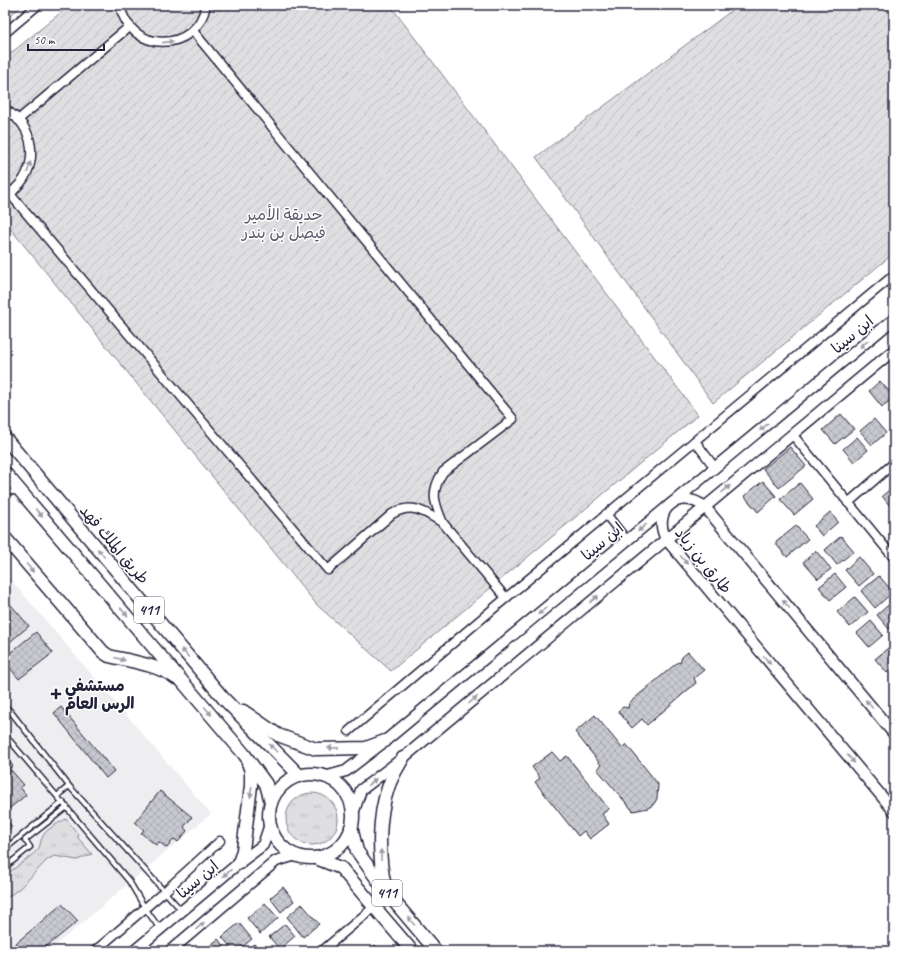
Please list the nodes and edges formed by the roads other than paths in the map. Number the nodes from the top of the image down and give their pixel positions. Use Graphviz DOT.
graph roads {
  1 [pos="38,5"];
  2 [pos="120,5"];
  3 [pos="206,5"];
  4 [pos="130,26"];
  5 [pos="193,31"];
  6 [pos="5,33"];
  7 [pos="5,110"];
  8 [pos="18,120"];
  9 [pos="8,195"];
  10 [pos="894,276"];
  11 [pos="894,319"];
  12 [pos="894,350"];
  13 [pos="792,434"];
  14 [pos="5,438"];
  15 [pos="695,441"];
  16 [pos="894,463"];
  17 [pos="715,468"];
  18 [pos="5,473"];
  19 [pos="5,492"];
  20 [pos="21,492"];
  21 [pos="848,503"];
  22 [pos="671,504"];
  23 [pos="705,507"];
  24 [pos="606,514"];
  25 [pos="443,523"];
  26 [pos="5,538"];
  27 [pos="666,539"];
  28 [pos="627,541"];
  29 [pos="894,558"];
  30 [pos="506,598"];
  31 [pos="186,686"];
  32 [pos="224,699"];
  33 [pos="5,706"];
  34 [pos="349,731"];
  35 [pos="894,734"];
  36 [pos="5,735"];
  37 [pos="385,741"];
  38 [pos="244,754"];
  39 [pos="403,758"];
  40 [pos="300,776"];
  41 [pos="324,777"];
  42 [pos="69,786"];
  43 [pos="58,796"];
  44 [pos="63,802"];
  45 [pos="271,802"];
  46 [pos="67,807"];
  47 [pos="894,811"];
  48 [pos="353,814"];
  49 [pos="270,824"];
  50 [pos="352,827"];
  51 [pos="220,841"];
  52 [pos="5,849"];
  53 [pos="296,855"];
  54 [pos="5,858"];
  55 [pos="316,858"];
  56 [pos="239,863"];
  57 [pos="165,891"];
  58 [pos="387,893"];
  59 [pos="374,907"];
  60 [pos="145,908"];
  61 [pos="182,911"];
  62 [pos="160,930"];
  63 [pos="95,951"];
  64 [pos="134,951"];
  65 [pos="171,951"];
  66 [pos="322,951"];
  67 [pos="412,951"];
  68 [pos="436,951"];
  1 -- 6 [label="street"];
  2 -- 4 [label="street"];
  3 -- 5 [label="street"];
  4 -- 5 [label="street, one-way"];
  4 -- 8 [label="street"];
  5 -- 25 [label="street"];
  7 -- 8 [label="street"];
  9 -- 8 [label="street, one-way"];
  9 -- 25 [label="street"];
  10 -- 15 [label="street"];
  11 -- 17 [label="street, ابن سينا, one-way"];
  12 -- 13 [label="street"];
  13 -- 21 [label="street"];
  23 -- 13 [label="street, one-way"];
  32 -- 14 [label="main road, طريق الملك فهد / 411, one-way"];
  15 -- 17 [label="street"];
  15 -- 24 [label="street"];
  16 -- 21 [label="street"];
  17 -- 22 [label="street, ابن سينا"];
  18 -- 20 [label="main road, 411"];
  19 -- 20 [label="lane"];
  20 -- 31 [label="main road, 411, one-way"];
  21 -- 29 [label="street"];
  22 -- 23 [label="street, طارق بن زياد"];
  22 -- 27 [label="street, طارق بن زياد"];
  22 -- 28 [label="street, ابن سينا, one-way"];
  23 -- 27 [label="street"];
  35 -- 23 [label="street, طارق بن زياد, one-way"];
  24 -- 28 [label="street"];
  24 -- 30 [label="street"];
  25 -- 30 [label="street"];
  26 -- 31 [label="main road, one-way"];
  39 -- 27 [label="street, one-way"];
  27 -- 47 [label="street, طارق بن زياد, one-way"];
  28 -- 37 [label="street, ابن سينا, one-way"];
  30 -- 34 [label="street"];
  31 -- 38 [label="main road, 411, one-way"];
  37 -- 32 [label="main road, one-way"];
  40 -- 32 [label="main road, طريق الملك فهد / 411, one-way"];
  33 -- 42 [label="lane"];
  36 -- 43 [label="lane"];
  37 -- 41 [label="street, ابن سينا"];
  38 -- 45 [label="main road, 411"];
  38 -- 56 [label="main road, one-way"];
  48 -- 39 [label="street, one-way"];
  58 -- 39 [label="main road, one-way"];
  40 -- 41 [label="main road, 411"];
  40 -- 45 [label="main road"];
  41 -- 48 [label="main road, 411"];
  42 -- 43 [label="lane"];
  42 -- 57 [label="lane"];
  43 -- 44 [label="lane"];
  44 -- 46 [label="lane"];
  44 -- 52 [label="lane"];
  45 -- 49 [label="main road, 411"];
  46 -- 54 [label="lane"];
  46 -- 60 [label="lane"];
  48 -- 50 [label="main road, 411"];
  49 -- 53 [label="main road, 411"];
  49 -- 56 [label="street, ابن سينا"];
  50 -- 55 [label="main road, 411"];
  50 -- 58 [label="main road, 411"];
  51 -- 57 [label="street"];
  53 -- 55 [label="main road, 411"];
  65 -- 53 [label="street, one-way"];
  55 -- 59 [label="main road, 411"];
  56 -- 61 [label="street, ابن سينا, one-way"];
  57 -- 60 [label="street"];
  57 -- 61 [label="lane"];
  68 -- 58 [label="main road, 411, one-way"];
  59 -- 66 [label="street"];
  59 -- 67 [label="main road, 411"];
  60 -- 62 [label="lane"];
  60 -- 63 [label="street"];
  61 -- 62 [label="street, ابن سينا"];
  62 -- 64 [label="street, ابن سينا"];
}
